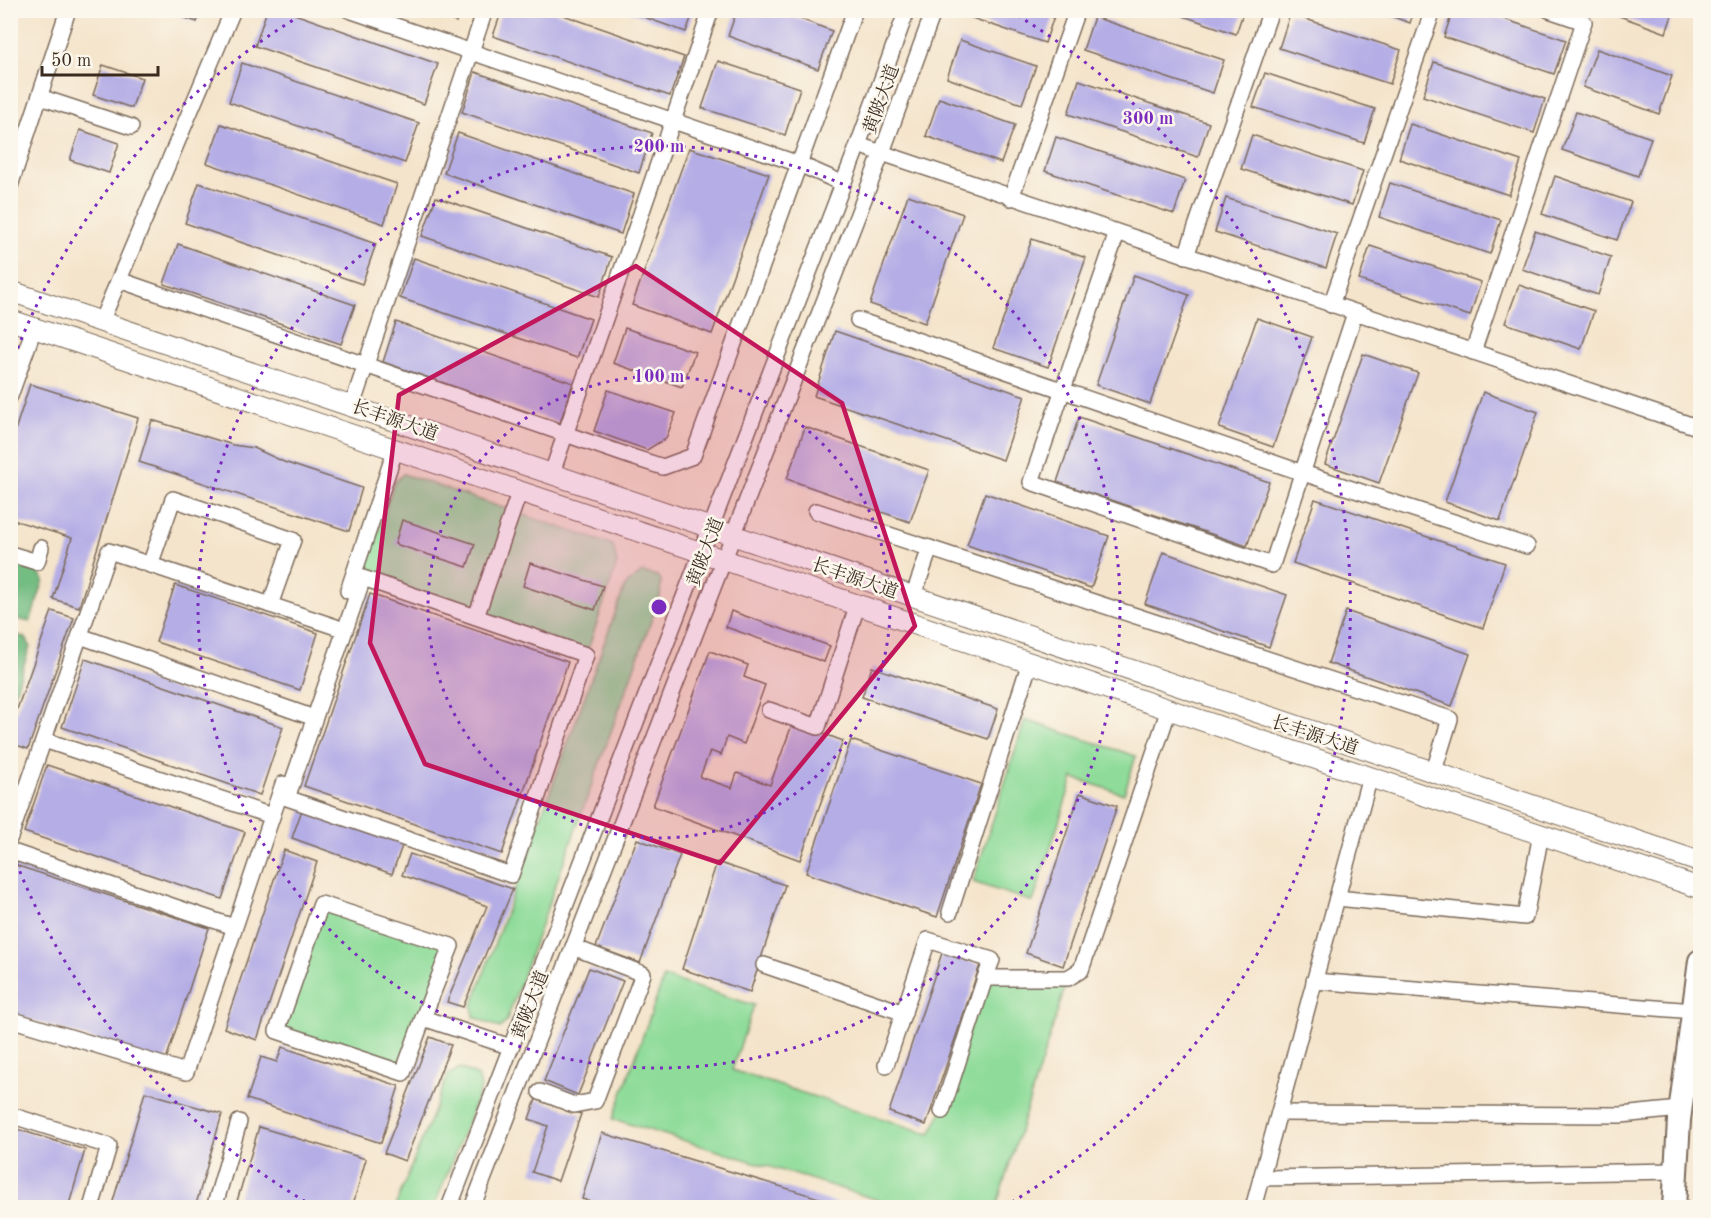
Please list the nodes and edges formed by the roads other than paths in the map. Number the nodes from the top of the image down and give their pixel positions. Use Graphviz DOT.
graph roads {
  1 [pos="69,10"];
  2 [pos="233,10"];
  3 [pos="349,10"];
  4 [pos="485,10"];
  5 [pos="711,10"];
  6 [pos="855,10"];
  7 [pos="907,10"];
  8 [pos="934,10"];
  9 [pos="1077,10"];
  10 [pos="1271,10"];
  11 [pos="1433,10"];
  12 [pos="1549,10"];
  13 [pos="471,53"];
  14 [pos="40,97"];
  15 [pos="673,122"];
  16 [pos="131,127"];
  17 [pos="858,145"];
  18 [pos="881,155"];
  19 [pos="800,164"];
  20 [pos="842,183"];
  21 [pos="10,186"];
  22 [pos="1011,198"];
  23 [pos="1116,233"];
  24 [pos="1186,256"];
  25 [pos="119,280"];
  26 [pos="10,291"];
  27 [pos="1331,305"];
  28 [pos="1355,313"];
  29 [pos="10,320"];
  30 [pos="858,320"];
  31 [pos="101,322"];
  32 [pos="34,328"];
  33 [pos="1473,352"];
  34 [pos="366,365"];
  35 [pos="1063,389"];
  36 [pos="10,396"];
  37 [pos="352,406"];
  38 [pos="1701,428"];
  39 [pos="566,433"];
  40 [pos="396,448"];
  41 [pos="552,473"];
  42 [pos="1303,473"];
  43 [pos="520,490"];
  44 [pos="816,511"];
  45 [pos="710,527"];
  46 [pos="733,535"];
  47 [pos="1527,546"];
  48 [pos="41,548"];
  49 [pos="930,548"];
  50 [pos="701,551"];
  51 [pos="10,554"];
  52 [pos="724,558"];
  53 [pos="150,565"];
  54 [pos="912,597"];
  55 [pos="858,603"];
  56 [pos="270,605"];
  57 [pos="476,617"];
  58 [pos="336,627"];
  59 [pos="80,636"];
  60 [pos="1030,662"];
  61 [pos="1169,709"];
  62 [pos="769,710"];
  63 [pos="306,715"];
  64 [pos="44,740"];
  65 [pos="1433,774"];
  66 [pos="1370,777"];
  67 [pos="272,816"];
  68 [pos="1541,834"];
  69 [pos="10,837"];
  70 [pos="10,851"];
  71 [pos="1701,862"];
  72 [pos="1701,888"];
  73 [pos="1337,898"];
  74 [pos="950,912"];
  75 [pos="234,927"];
  76 [pos="573,947"];
  77 [pos="1701,961"];
  78 [pos="764,965"];
  79 [pos="985,978"];
  80 [pos="1314,981"];
  81 [pos="1694,1011"];
  82 [pos="904,1013"];
  83 [pos="423,1018"];
  84 [pos="10,1019"];
  85 [pos="511,1047"];
  86 [pos="886,1065"];
  87 [pos="540,1092"];
  88 [pos="1680,1109"];
  89 [pos="942,1111"];
  90 [pos="1279,1113"];
  91 [pos="10,1115"];
  92 [pos="239,1122"];
  93 [pos="1676,1171"];
  94 [pos="1261,1178"];
  95 [pos="91,1208"];
  96 [pos="214,1208"];
  97 [pos="449,1208"];
  98 [pos="472,1208"];
  99 [pos="1253,1208"];
  100 [pos="1674,1208"];
  1 -- 14 [label="street"];
  2 -- 25 [label="street"];
  3 -- 13 [label="street"];
  4 -- 13 [label="street"];
  5 -- 15 [label="street"];
  6 -- 19 [label="street"];
  7 -- 17 [label="street, 黄陂大道"];
  8 -- 18 [label="street, 黄陂大道"];
  9 -- 22 [label="street"];
  10 -- 24 [label="street"];
  11 -- 27 [label="street"];
  12 -- 33 [label="street"];
  13 -- 15 [label="street"];
  13 -- 34 [label="street"];
  14 -- 16 [label="street"];
  14 -- 21 [label="street"];
  15 -- 19 [label="street"];
  15 -- 39 [label="street"];
  17 -- 18 [label="street"];
  17 -- 20 [label="street, 黄陂大道"];
  18 -- 22 [label="street"];
  18 -- 46 [label="street, 黄陂大道"];
  19 -- 20 [label="street"];
  19 -- 39 [label="street"];
  20 -- 45 [label="street, 黄陂大道"];
  22 -- 23 [label="street"];
  23 -- 24 [label="street"];
  23 -- 35 [label="street"];
  24 -- 27 [label="street"];
  25 -- 31 [label="street"];
  25 -- 34 [label="street"];
  26 -- 31 [label="main road, 长丰源大道"];
  27 -- 28 [label="street"];
  28 -- 33 [label="street"];
  28 -- 42 [label="street"];
  29 -- 32 [label="main road, 长丰源大道"];
  30 -- 35 [label="street"];
  31 -- 37 [label="main road, 长丰源大道"];
  32 -- 36 [label="street"];
  32 -- 40 [label="main road, 长丰源大道"];
  33 -- 38 [label="street"];
  34 -- 37 [label="street"];
  34 -- 39 [label="street"];
  35 -- 42 [label="street"];
  35 -- 42 [label="street"];
  37 -- 41 [label="main road, 长丰源大道"];
  39 -- 41 [label="street"];
  40 -- 43 [label="main road, 长丰源大道"];
  40 -- 58 [label="street"];
  41 -- 45 [label="main road, 长丰源大道"];
  42 -- 47 [label="street"];
  43 -- 50 [label="main road, 长丰源大道"];
  43 -- 57 [label="street"];
  44 -- 49 [label="street"];
  45 -- 46 [label="main road, 长丰源大道"];
  45 -- 50 [label="street, 黄陂大道"];
  46 -- 52 [label="street, 黄陂大道"];
  46 -- 54 [label="main road, 长丰源大道"];
  48 -- 51 [label="street"];
  49 -- 54 [label="street"];
  49 -- 65 [label="street"];
  50 -- 52 [label="main road, 长丰源大道"];
  50 -- 85 [label="street, 黄陂大道"];
  52 -- 55 [label="main road, 长丰源大道"];
  52 -- 76 [label="street, 黄陂大道"];
  53 -- 56 [label="street"];
  53 -- 56 [label="street"];
  53 -- 59 [label="street"];
  54 -- 65 [label="main road, 长丰源大道"];
  55 -- 60 [label="main road, 长丰源大道"];
  55 -- 62 [label="street"];
  56 -- 58 [label="street"];
  57 -- 57 [label="street"];
  58 -- 63 [label="street"];
  59 -- 63 [label="street"];
  59 -- 64 [label="street"];
  60 -- 61 [label="main road, 长丰源大道"];
  60 -- 74 [label="street"];
  61 -- 66 [label="main road, 长丰源大道"];
  61 -- 79 [label="street"];
  63 -- 67 [label="street"];
  64 -- 67 [label="street"];
  64 -- 69 [label="street"];
  65 -- 71 [label="main road, 长丰源大道"];
  66 -- 68 [label="main road, 长丰源大道"];
  66 -- 73 [label="street"];
  67 -- 75 [label="street"];
  68 -- 72 [label="main road, 长丰源大道"];
  68 -- 73 [label="street"];
  70 -- 75 [label="street"];
  73 -- 80 [label="street"];
  75 -- 84 [label="street"];
  76 -- 87 [label="street"];
  76 -- 98 [label="street, 黄陂大道"];
  77 -- 81 [label="highway"];
  78 -- 82 [label="street"];
  79 -- 82 [label="street"];
  79 -- 89 [label="street"];
  80 -- 81 [label="street"];
  80 -- 90 [label="street"];
  81 -- 88 [label="highway"];
  82 -- 86 [label="street"];
  83 -- 83 [label="street"];
  83 -- 85 [label="street"];
  85 -- 97 [label="street, 黄陂大道"];
  88 -- 90 [label="street"];
  88 -- 93 [label="highway"];
  90 -- 94 [label="street"];
  91 -- 95 [label="street"];
  92 -- 96 [label="street"];
  93 -- 94 [label="street"];
  93 -- 100 [label="highway"];
  94 -- 99 [label="street"];
}
